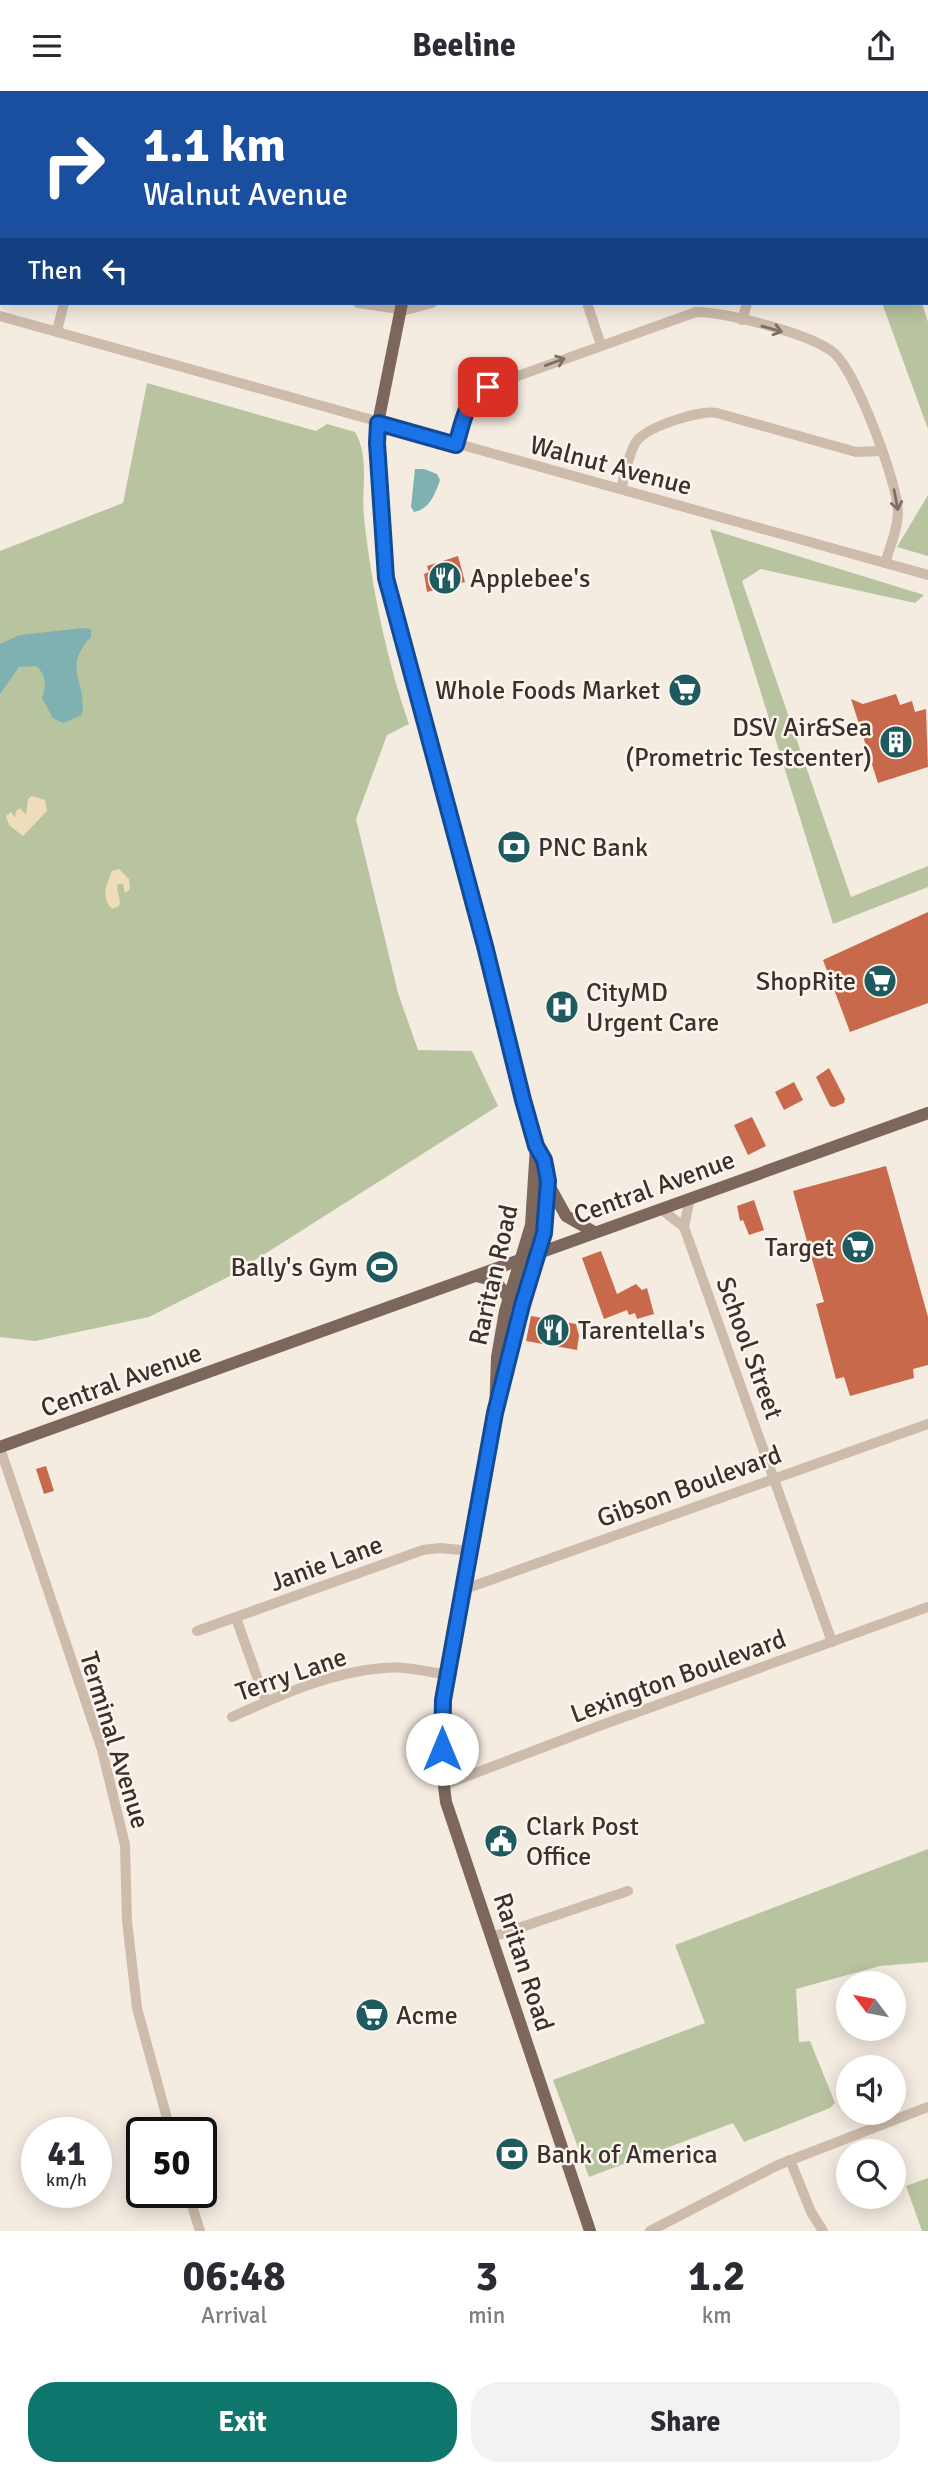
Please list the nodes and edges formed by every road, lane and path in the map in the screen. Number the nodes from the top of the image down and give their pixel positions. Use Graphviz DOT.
graph roads {
  1 [pos="64,305"];
  2 [pos="588,305"];
  3 [pos="746,305"];
  4 [pos="401,306"];
  5 [pos="0,316"];
  6 [pos="742,320"];
  7 [pos="57,331"];
  8 [pos="601,345"];
  9 [pos="378,423"];
  10 [pos="456,445"];
  11 [pos="880,451"];
  12 [pos="621,489"];
  13 [pos="885,563"];
  14 [pos="928,575"];
  15 [pos="928,1113"];
  16 [pos="536,1146"];
  17 [pos="548,1181"];
  18 [pos="690,1198"];
  19 [pos="661,1209"];
  20 [pos="684,1227"];
  21 [pos="594,1232"];
  22 [pos="538,1254"];
  23 [pos="520,1260"];
  24 [pos="477,1276"];
  25 [pos="508,1298"];
  26 [pos="495,1413"];
  27 [pos="928,1424"];
  28 [pos="0,1448"];
  29 [pos="774,1478"];
  30 [pos="471,1551"];
  31 [pos="465,1589"];
  32 [pos="928,1607"];
  33 [pos="236,1618"];
  34 [pos="197,1630"];
  35 [pos="832,1642"];
  36 [pos="448,1675"];
  37 [pos="266,1702"];
  38 [pos="232,1717"];
  39 [pos="444,1786"];
  40 [pos="628,1891"];
  41 [pos="492,1937"];
  42 [pos="928,2107"];
  43 [pos="167,2117"];
  44 [pos="790,2160"];
  45 [pos="193,2208"];
  46 [pos="200,2231"];
  47 [pos="590,2231"];
  48 [pos="650,2231"];
  49 [pos="823,2231"];
  1 -- 7 [label="street"];
  2 -- 8 [label="street"];
  3 -- 6 [label="street"];
  4 -- 9 [label="main road, Raritan Road"];
  5 -- 7 [label="street, Walnut Avenue"];
  6 -- 8 [label="street"];
  6 -- 11 [label="street, one-way"];
  7 -- 9 [label="street, Walnut Avenue"];
  10 -- 8 [label="street, one-way"];
  9 -- 10 [label="street, Walnut Avenue"];
  9 -- 16 [label="main road, Raritan Road"];
  10 -- 12 [label="street, Walnut Avenue"];
  11 -- 12 [label="street"];
  11 -- 13 [label="street, one-way"];
  12 -- 13 [label="street, Walnut Avenue"];
  13 -- 14 [label="street, Walnut Avenue"];
  15 -- 18 [label="main road, Central Avenue"];
  16 -- 17 [label="main road, Raritan Road"];
  16 -- 23 [label="main road, Raritan Road"];
  17 -- 21 [label="main road"];
  17 -- 22 [label="main road, Raritan Road"];
  18 -- 19 [label="main road, Central Avenue"];
  18 -- 20 [label="street"];
  19 -- 20 [label="street"];
  19 -- 21 [label="main road, Central Avenue"];
  20 -- 29 [label="street, School Street"];
  21 -- 22 [label="main road, Central Avenue"];
  22 -- 23 [label="main road, Central Avenue"];
  22 -- 26 [label="main road, Raritan Road"];
  23 -- 24 [label="main road, Central Avenue"];
  23 -- 25 [label="main road, Raritan Road"];
  24 -- 25 [label="main road"];
  24 -- 28 [label="main road, Central Avenue"];
  25 -- 26 [label="main road, Raritan Road"];
  26 -- 30 [label="main road, Raritan Road"];
  27 -- 29 [label="street, Gibson Boulevard"];
  28 -- 43 [label="street, Terminal Avenue"];
  29 -- 31 [label="street, Gibson Boulevard"];
  29 -- 35 [label="street, School Street"];
  30 -- 31 [label="main road, Raritan Road"];
  30 -- 33 [label="street, Janie Lane"];
  31 -- 36 [label="main road, Raritan Road"];
  32 -- 35 [label="street, Lexington Boulevard"];
  33 -- 34 [label="street, Janie Lane"];
  33 -- 37 [label="street"];
  35 -- 39 [label="street, Lexington Boulevard"];
  36 -- 37 [label="street, Terry Lane"];
  36 -- 39 [label="main road, Raritan Road"];
  37 -- 38 [label="street, Terry Lane"];
  39 -- 41 [label="main road, Raritan Road"];
  40 -- 41 [label="street"];
  41 -- 47 [label="main road, Raritan Road"];
  42 -- 44 [label="street"];
  44 -- 48 [label="street"];
  44 -- 49 [label="street"];
  45 -- 46 [label="street"];
}
